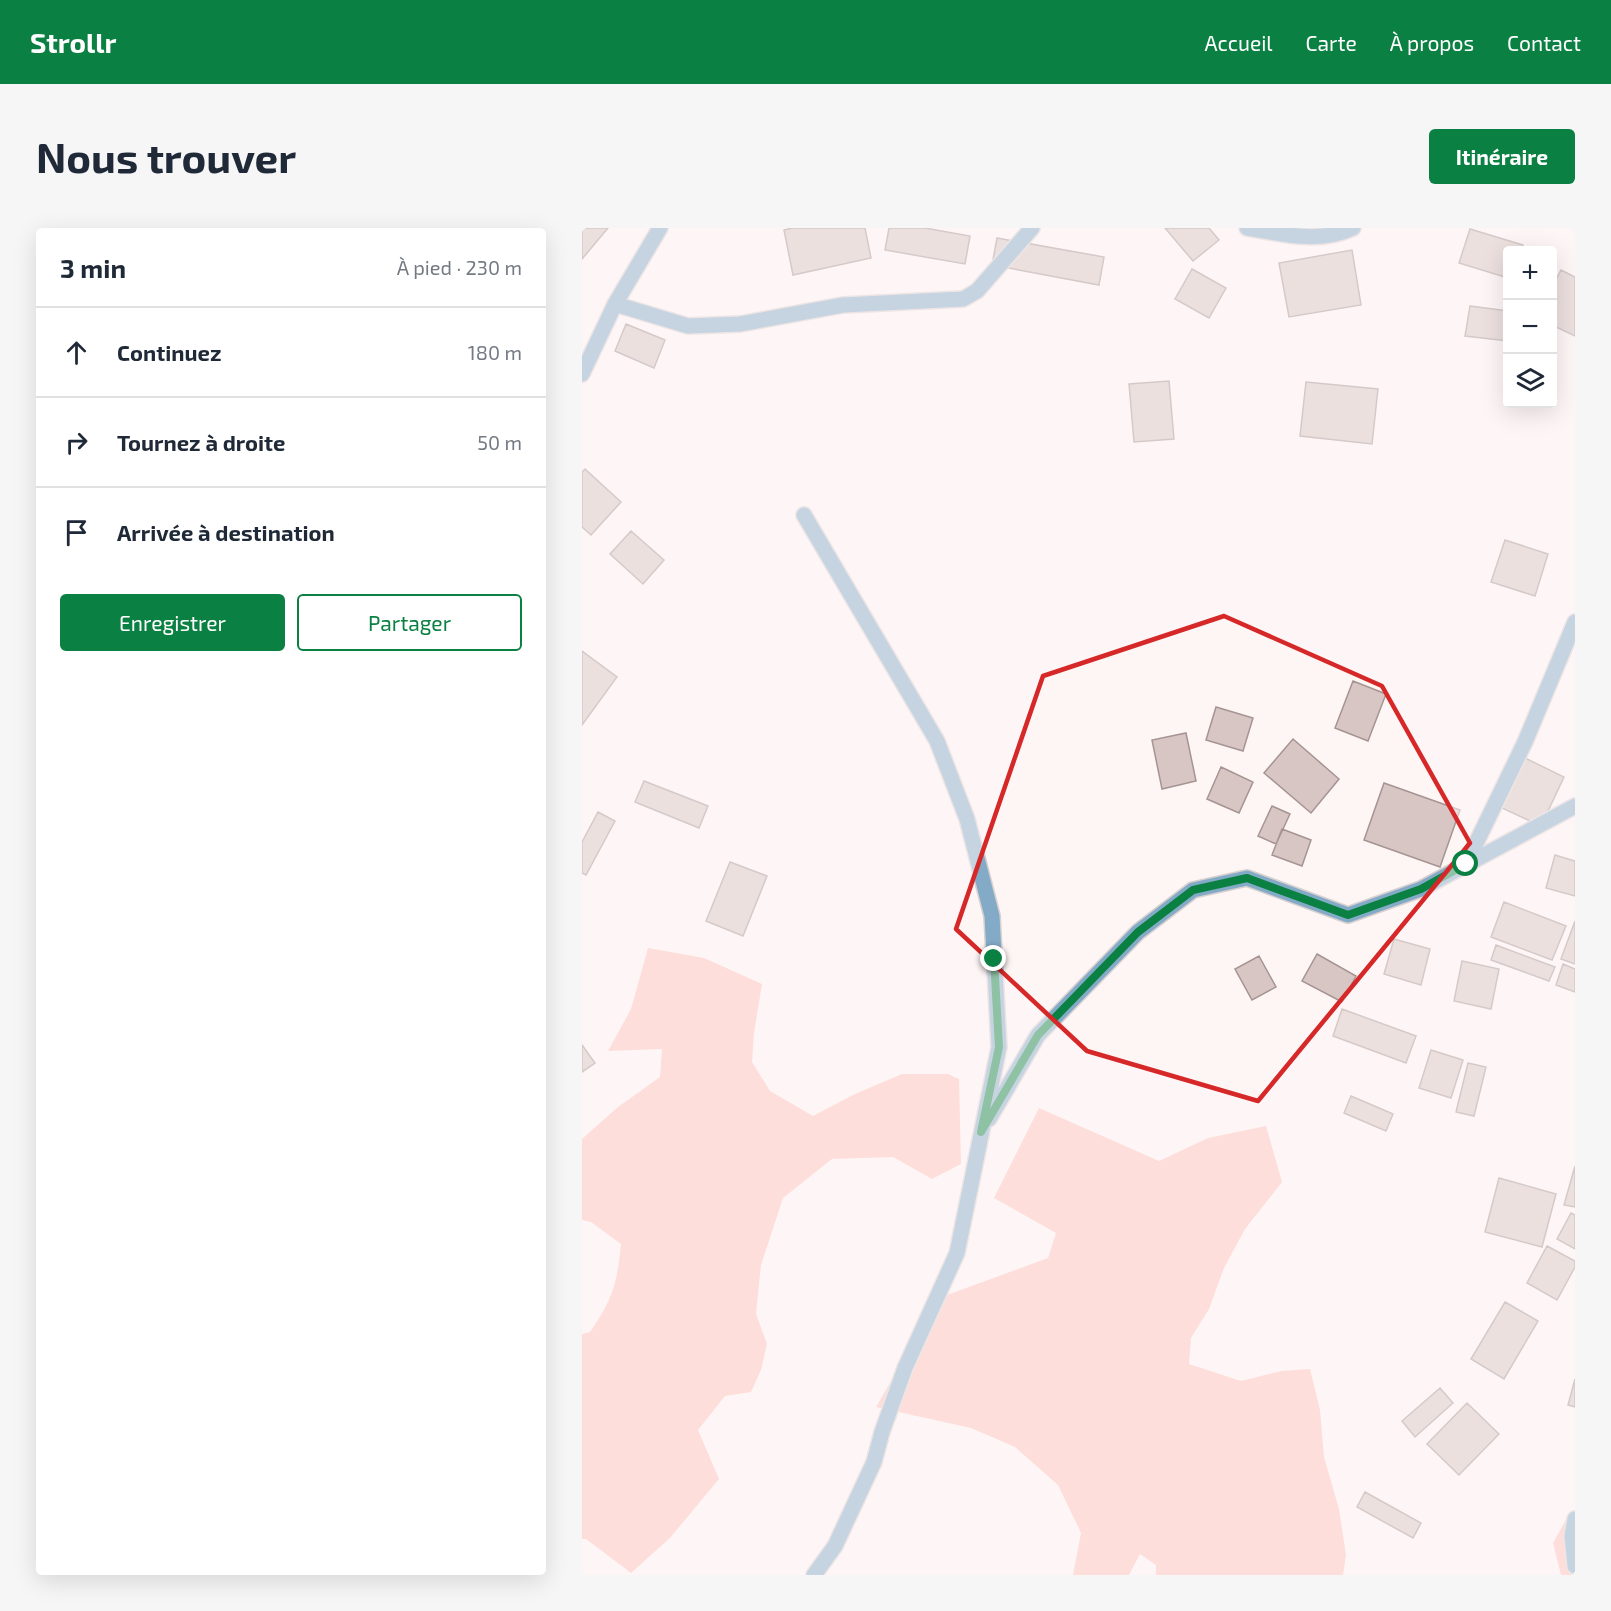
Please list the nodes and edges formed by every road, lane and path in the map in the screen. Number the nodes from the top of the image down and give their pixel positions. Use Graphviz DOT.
graph roads {
  1 [pos="660,228"];
  2 [pos="1032,228"];
  3 [pos="1247,228"];
  4 [pos="1353,228"];
  5 [pos="615,304"];
  6 [pos="582,374"];
  7 [pos="804,515"];
  8 [pos="1575,622"];
  9 [pos="1575,806"];
  10 [pos="1466,864"];
  11 [pos="981,1132"];
  12 [pos="1575,1519"];
  13 [pos="1575,1566"];
  14 [pos="814,1575"];
  1 -- 5 [label="street"];
  2 -- 5 [label="street"];
  3 -- 4 [label="street"];
  5 -- 6 [label="street"];
  7 -- 11 [label="street"];
  8 -- 10 [label="street"];
  9 -- 10 [label="street"];
  10 -- 11 [label="street"];
  11 -- 14 [label="street"];
  12 -- 13 [label="street"];
}
